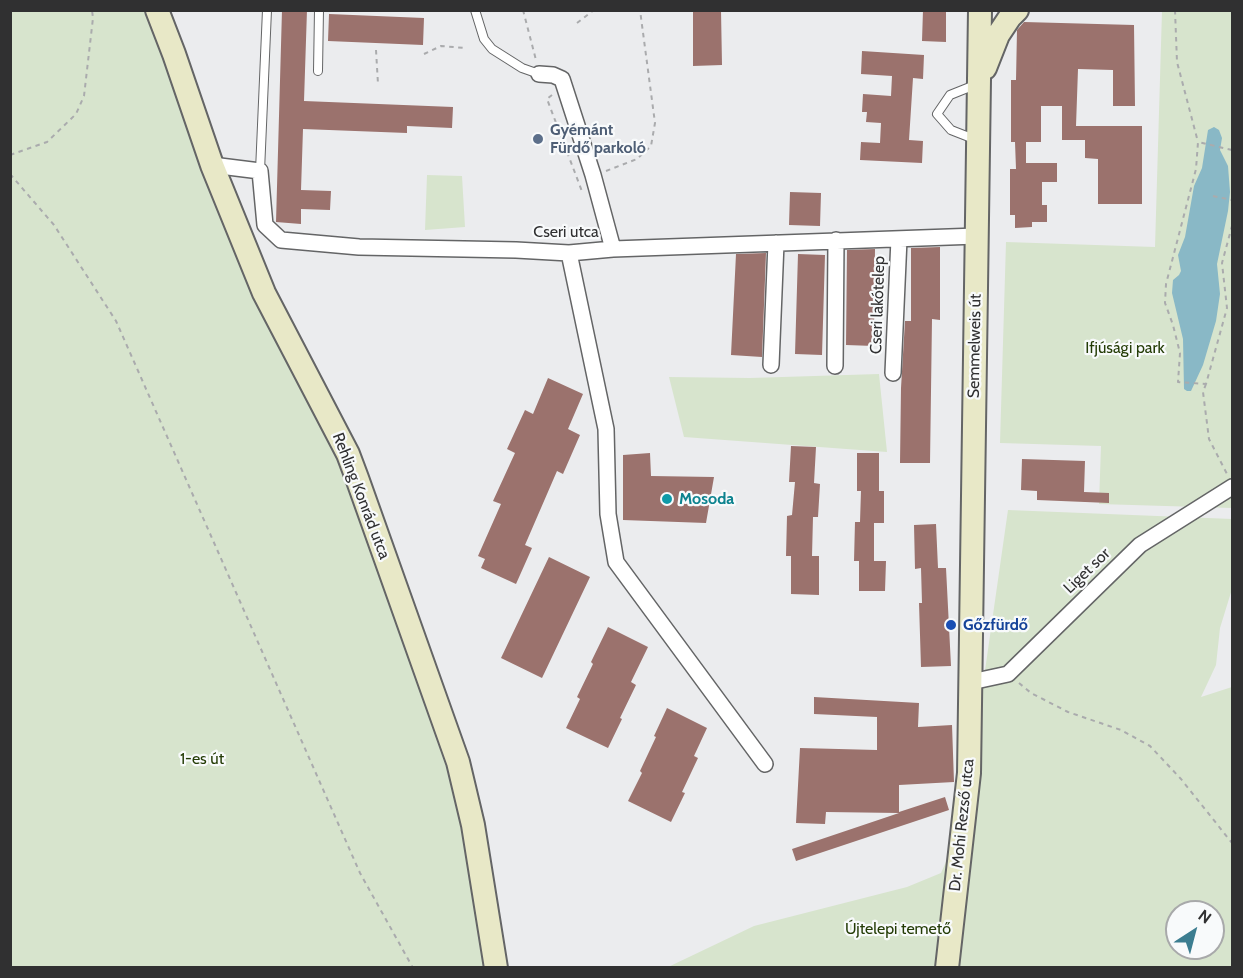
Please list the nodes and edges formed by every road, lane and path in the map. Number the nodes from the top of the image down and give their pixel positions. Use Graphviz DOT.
graph roads {
  1 [pos="92,10"];
  2 [pos="157,10"];
  3 [pos="267,10"];
  4 [pos="319,10"];
  5 [pos="476,10"];
  6 [pos="523,10"];
  7 [pos="594,10"];
  8 [pos="640,10"];
  9 [pos="980,10"];
  10 [pos="1017,10"];
  11 [pos="1175,10"];
  12 [pos="577,23"];
  13 [pos="465,48"];
  14 [pos="376,50"];
  15 [pos="424,54"];
  16 [pos="318,71"];
  17 [pos="539,74"];
  18 [pos="378,84"];
  19 [pos="979,84"];
  20 [pos="978,140"];
  21 [pos="1198,142"];
  22 [pos="1233,150"];
  23 [pos="10,155"];
  24 [pos="212,165"];
  25 [pos="260,171"];
  26 [pos="10,174"];
  27 [pos="593,176"];
  28 [pos="583,196"];
  29 [pos="1213,196"];
  30 [pos="1233,200"];
  31 [pos="1233,226"];
  32 [pos="976,236"];
  33 [pos="899,239"];
  34 [pos="836,240"];
  35 [pos="776,243"];
  36 [pos="613,249"];
  37 [pos="569,253"];
  38 [pos="771,365"];
  39 [pos="835,366"];
  40 [pos="893,373"];
  41 [pos="1206,384"];
  42 [pos="1230,481"];
  43 [pos="1008,674"];
  44 [pos="971,682"];
  45 [pos="765,764"];
  46 [pos="1233,843"];
  47 [pos="413,968"];
  48 [pos="496,968"];
  49 [pos="947,968"];
  1 -- 23 [label="path"];
  2 -- 24 [label="street, Rehling Konrád utca"];
  3 -- 25 [label="lane"];
  4 -- 16 [label="lane"];
  5 -- 17 [label="lane"];
  6 -- 17 [label="path"];
  7 -- 12 [label="path"];
  8 -- 27 [label="path"];
  9 -- 19 [label="street, Semmelweis út"];
  10 -- 19 [label="street"];
  11 -- 21 [label="path"];
  13 -- 15 [label="path"];
  14 -- 18 [label="path"];
  17 -- 27 [label="street"];
  17 -- 28 [label="path"];
  19 -- 20 [label="street, Semmelweis út"];
  19 -- 20 [label="lane"];
  20 -- 32 [label="street, Semmelweis út"];
  21 -- 22 [label="path"];
  21 -- 41 [label="path"];
  24 -- 25 [label="street"];
  24 -- 48 [label="street, Rehling Konrád utca"];
  25 -- 37 [label="street, Cseri utca"];
  26 -- 47 [label="path"];
  27 -- 36 [label="street"];
  29 -- 30 [label="path"];
  31 -- 41 [label="path"];
  32 -- 33 [label="street, Cseri utca"];
  32 -- 44 [label="street, Semmelweis út"];
  33 -- 34 [label="street, Cseri utca"];
  33 -- 40 [label="street, Cseri lakótelep"];
  34 -- 35 [label="street, Cseri utca"];
  34 -- 39 [label="street"];
  35 -- 36 [label="street, Cseri utca"];
  35 -- 38 [label="street"];
  36 -- 37 [label="street, Cseri utca"];
  37 -- 45 [label="street"];
  41 -- 42 [label="path"];
  42 -- 43 [label="street, Liget sor"];
  43 -- 44 [label="street"];
  43 -- 46 [label="path"];
  44 -- 49 [label="street, Dr. Mohi Rezső utca"];
}
